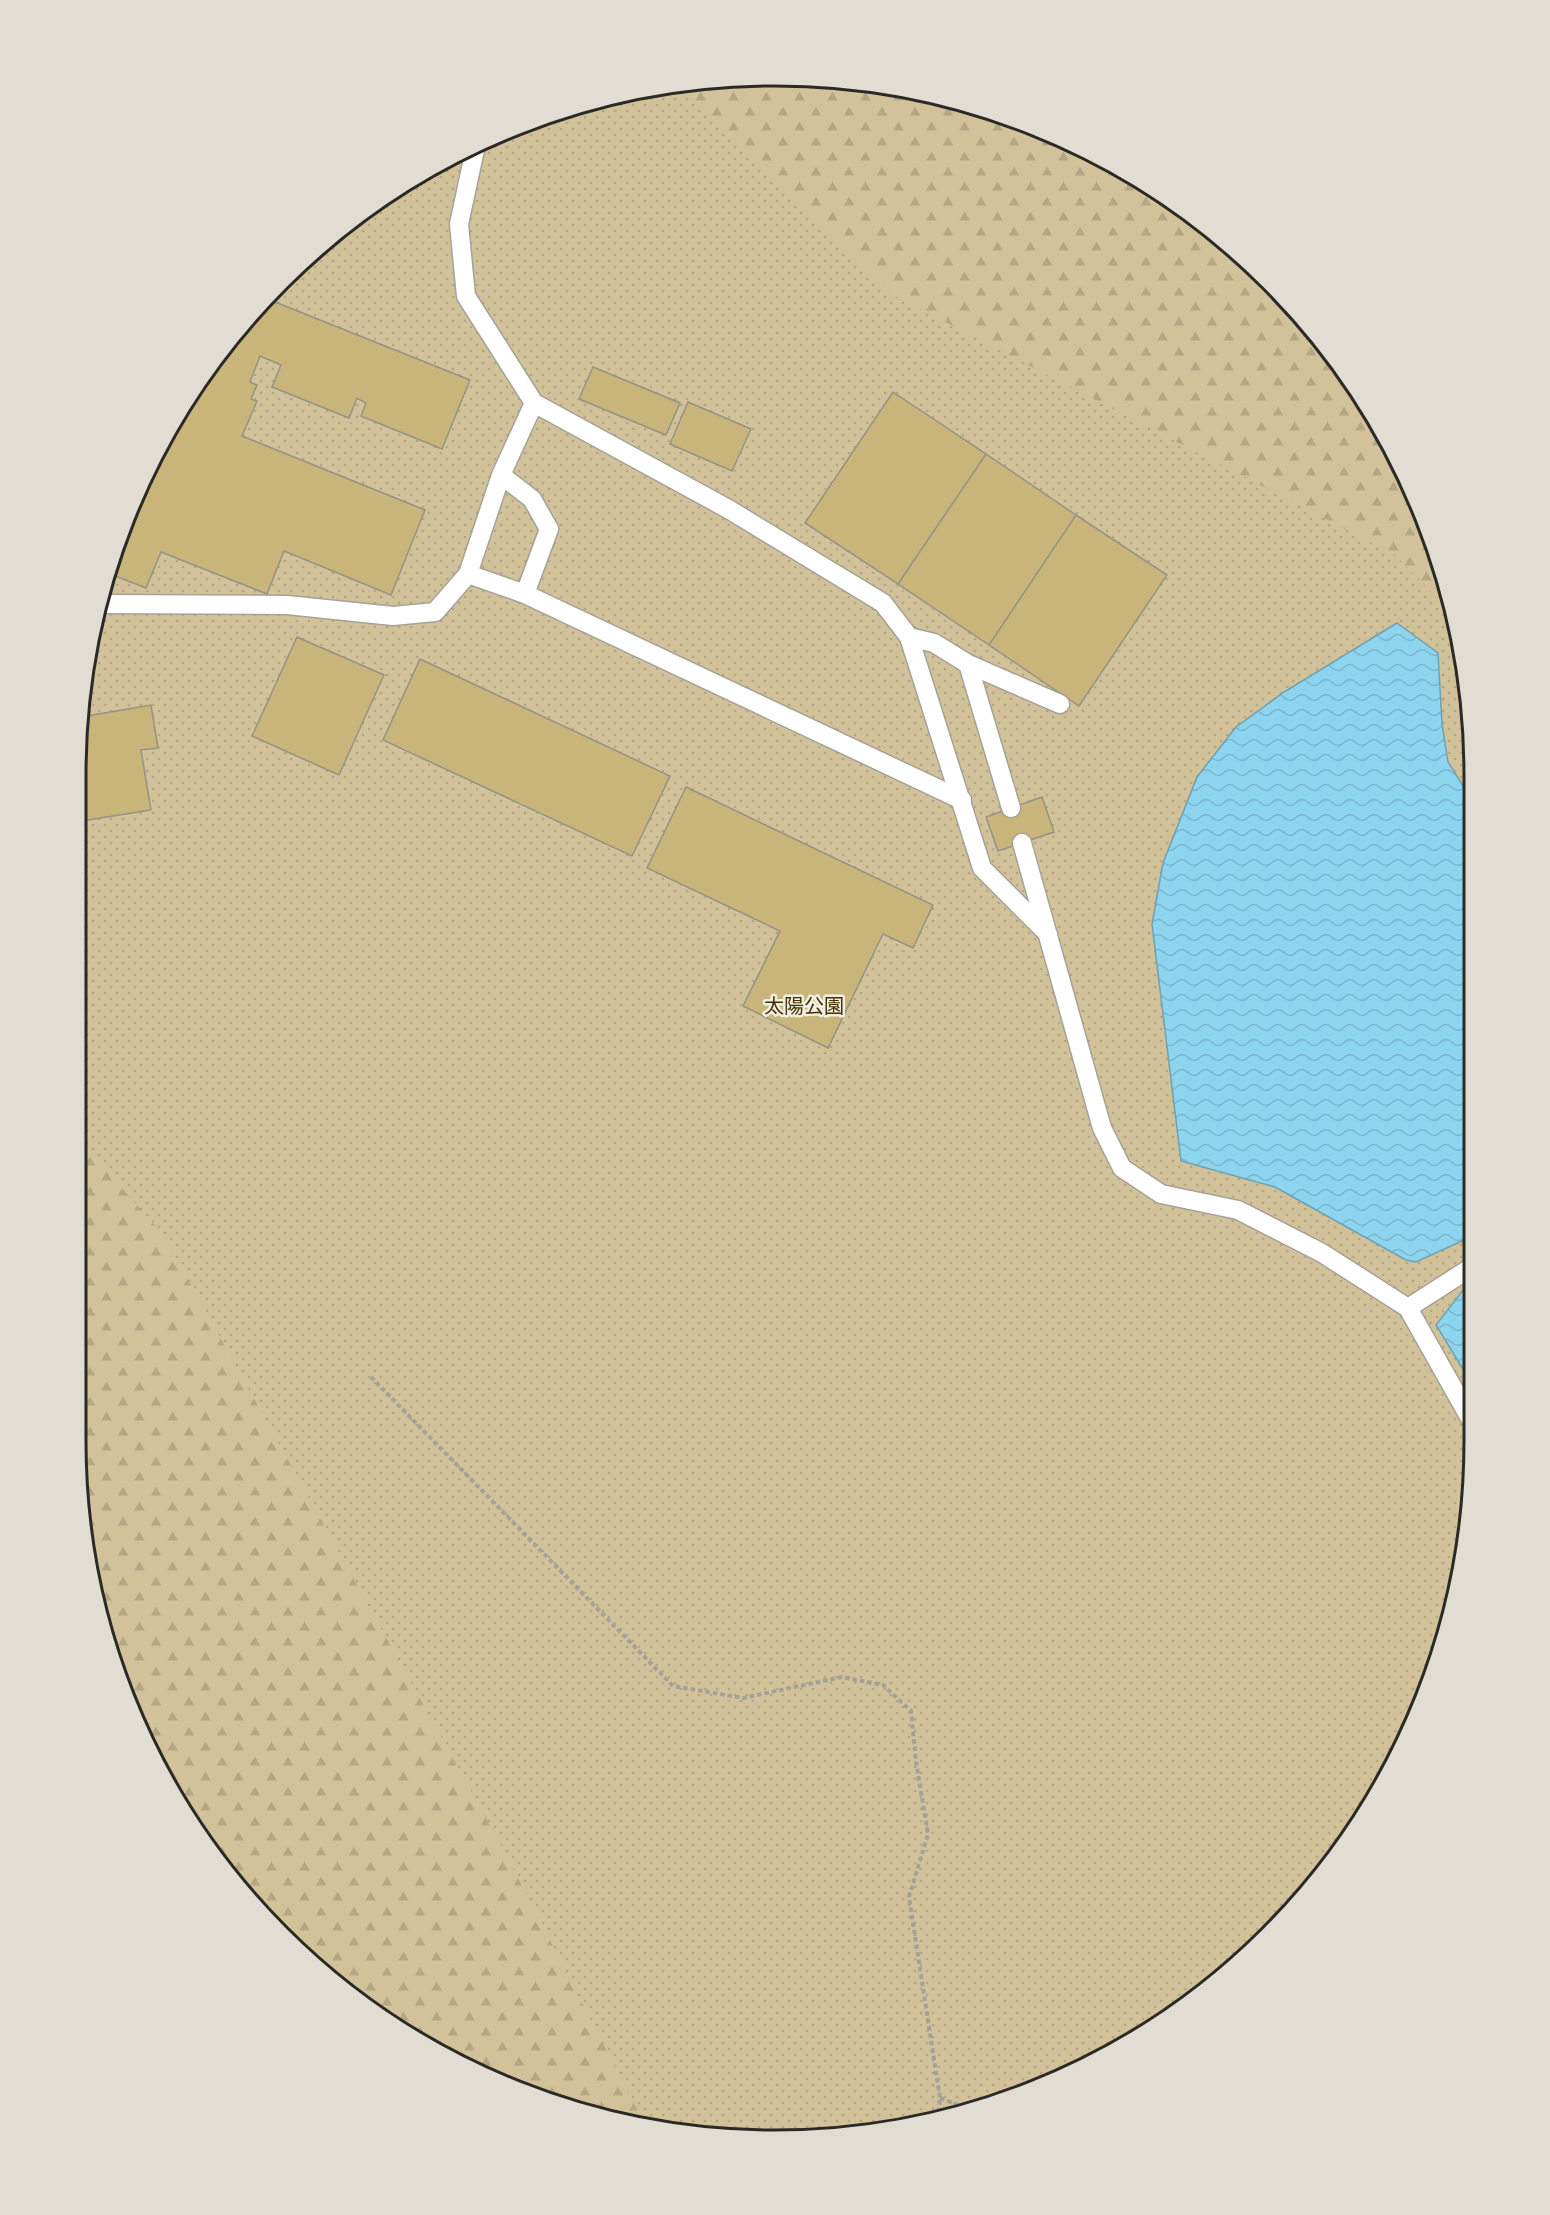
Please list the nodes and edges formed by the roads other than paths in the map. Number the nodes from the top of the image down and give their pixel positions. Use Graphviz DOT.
graph roads {
  1 [pos="474,155"];
  2 [pos="534,403"];
  3 [pos="501,474"];
  4 [pos="468,574"];
  5 [pos="525,594"];
  6 [pos="107,604"];
  7 [pos="909,637"];
  8 [pos="968,664"];
  9 [pos="1060,704"];
  10 [pos="962,800"];
  11 [pos="1011,808"];
  12 [pos="1022,843"];
  13 [pos="1048,934"];
  14 [pos="1464,1272"];
  15 [pos="1408,1308"];
  16 [pos="1464,1407"];
  1 -- 2 [label="lane"];
  2 -- 3 [label="lane"];
  2 -- 7 [label="lane"];
  3 -- 4 [label="lane"];
  3 -- 5 [label="lane"];
  4 -- 5 [label="lane"];
  4 -- 6 [label="lane"];
  5 -- 10 [label="lane"];
  7 -- 8 [label="lane"];
  7 -- 10 [label="lane"];
  8 -- 9 [label="lane"];
  8 -- 11 [label="lane"];
  10 -- 13 [label="lane"];
  12 -- 13 [label="lane"];
  13 -- 15 [label="lane"];
  14 -- 15 [label="lane"];
  15 -- 16 [label="lane"];
}
